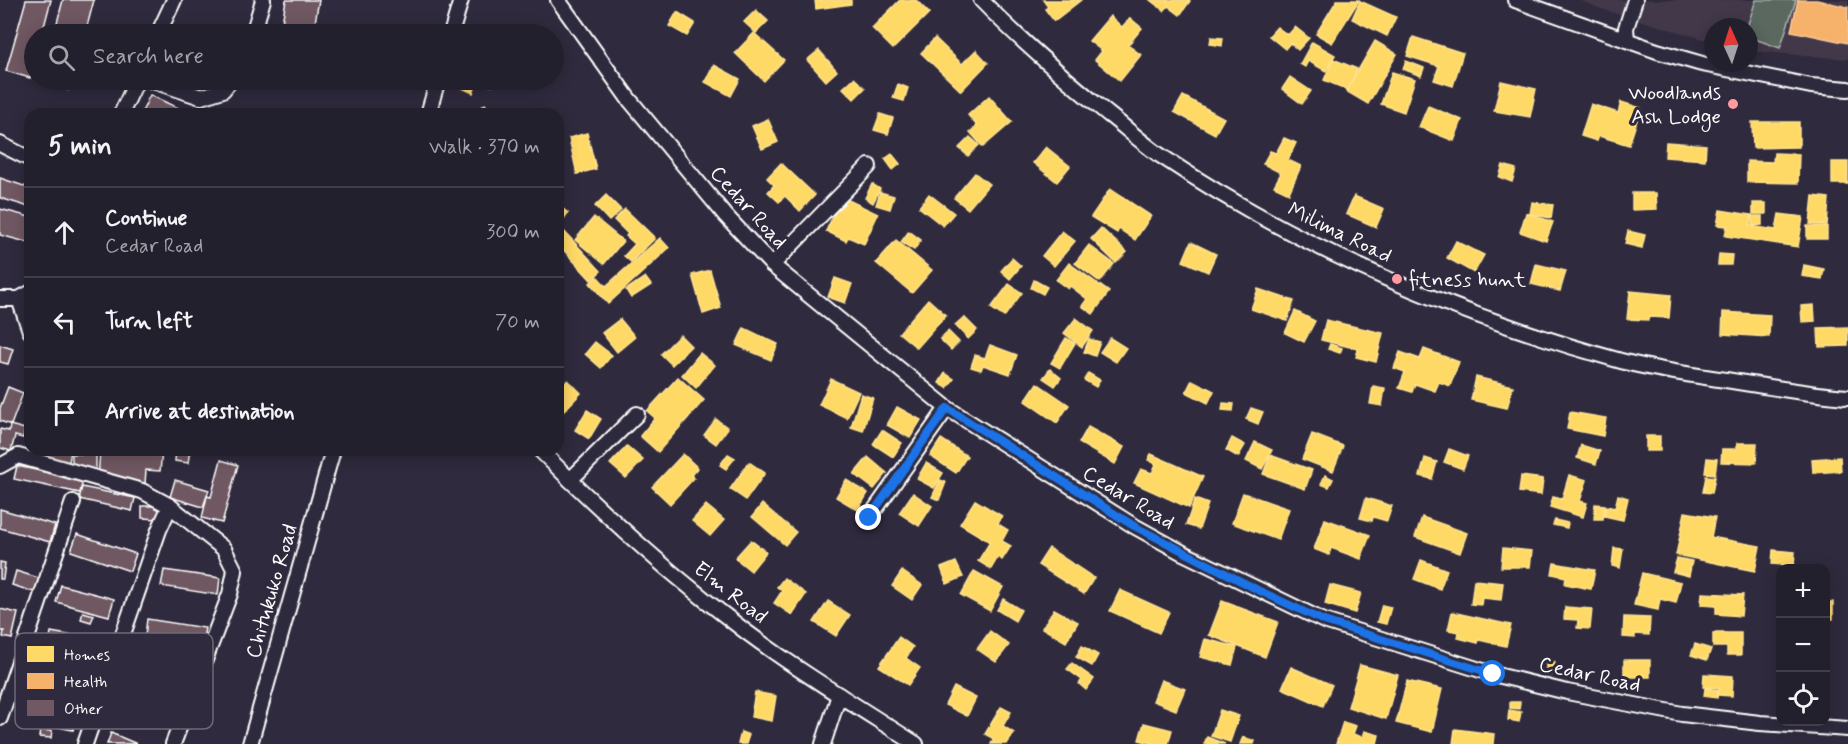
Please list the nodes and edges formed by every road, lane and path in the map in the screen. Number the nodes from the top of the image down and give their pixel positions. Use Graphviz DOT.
graph roads {
  1 [pos="174,0"];
  2 [pos="263,0"];
  3 [pos="461,0"];
  4 [pos="558,0"];
  5 [pos="981,0"];
  6 [pos="1515,0"];
  7 [pos="1628,0"];
  8 [pos="1635,0"];
  9 [pos="163,24"];
  10 [pos="256,24"];
  11 [pos="454,24"];
  12 [pos="1613,35"];
  13 [pos="1627,40"];
  14 [pos="1848,89"];
  15 [pos="132,90"];
  16 [pos="180,90"];
  17 [pos="223,90"];
  18 [pos="435,90"];
  19 [pos="124,108"];
  20 [pos="430,108"];
  21 [pos="0,144"];
  22 [pos="24,156"];
  23 [pos="869,166"];
  24 [pos="772,265"];
  25 [pos="24,296"];
  26 [pos="0,299"];
  27 [pos="1848,397"];
  28 [pos="947,408"];
  29 [pos="637,414"];
  30 [pos="331,456"];
  31 [pos="546,456"];
  32 [pos="0,466"];
  33 [pos="570,480"];
  34 [pos="73,502"];
  35 [pos="170,506"];
  36 [pos="869,518"];
  37 [pos="29,633"];
  38 [pos="123,633"];
  39 [pos="213,640"];
  40 [pos="15,674"];
  41 [pos="839,695"];
  42 [pos="0,718"];
  43 [pos="90,729"];
  44 [pos="180,729"];
  45 [pos="1848,729"];
  46 [pos="85,744"];
  47 [pos="174,744"];
  48 [pos="250,744"];
  49 [pos="823,744"];
  50 [pos="916,744"];
  1 -- 9 [label="street"];
  2 -- 10 [label="street"];
  3 -- 11 [label="street"];
  4 -- 24 [label="street, Cedar Road"];
  5 -- 27 [label="street, Milima Road"];
  6 -- 12 [label="street"];
  7 -- 12 [label="street"];
  8 -- 13 [label="street"];
  12 -- 13 [label="street"];
  13 -- 14 [label="street"];
  15 -- 19 [label="street"];
  16 -- 17 [label="street"];
  18 -- 20 [label="street"];
  21 -- 22 [label="street"];
  23 -- 24 [label="street"];
  24 -- 28 [label="street, Cedar Road"];
  25 -- 26 [label="street"];
  28 -- 36 [label="street"];
  28 -- 45 [label="street, Cedar Road"];
  29 -- 33 [label="street"];
  30 -- 48 [label="street, Chitukuko Road"];
  31 -- 33 [label="street, Elm Road"];
  32 -- 35 [label="street"];
  33 -- 41 [label="street, Elm Road"];
  34 -- 37 [label="street"];
  35 -- 38 [label="street"];
  35 -- 39 [label="street"];
  40 -- 42 [label="street"];
  41 -- 49 [label="street"];
  41 -- 50 [label="street, Elm Road"];
  43 -- 46 [label="street"];
  44 -- 47 [label="street"];
}
